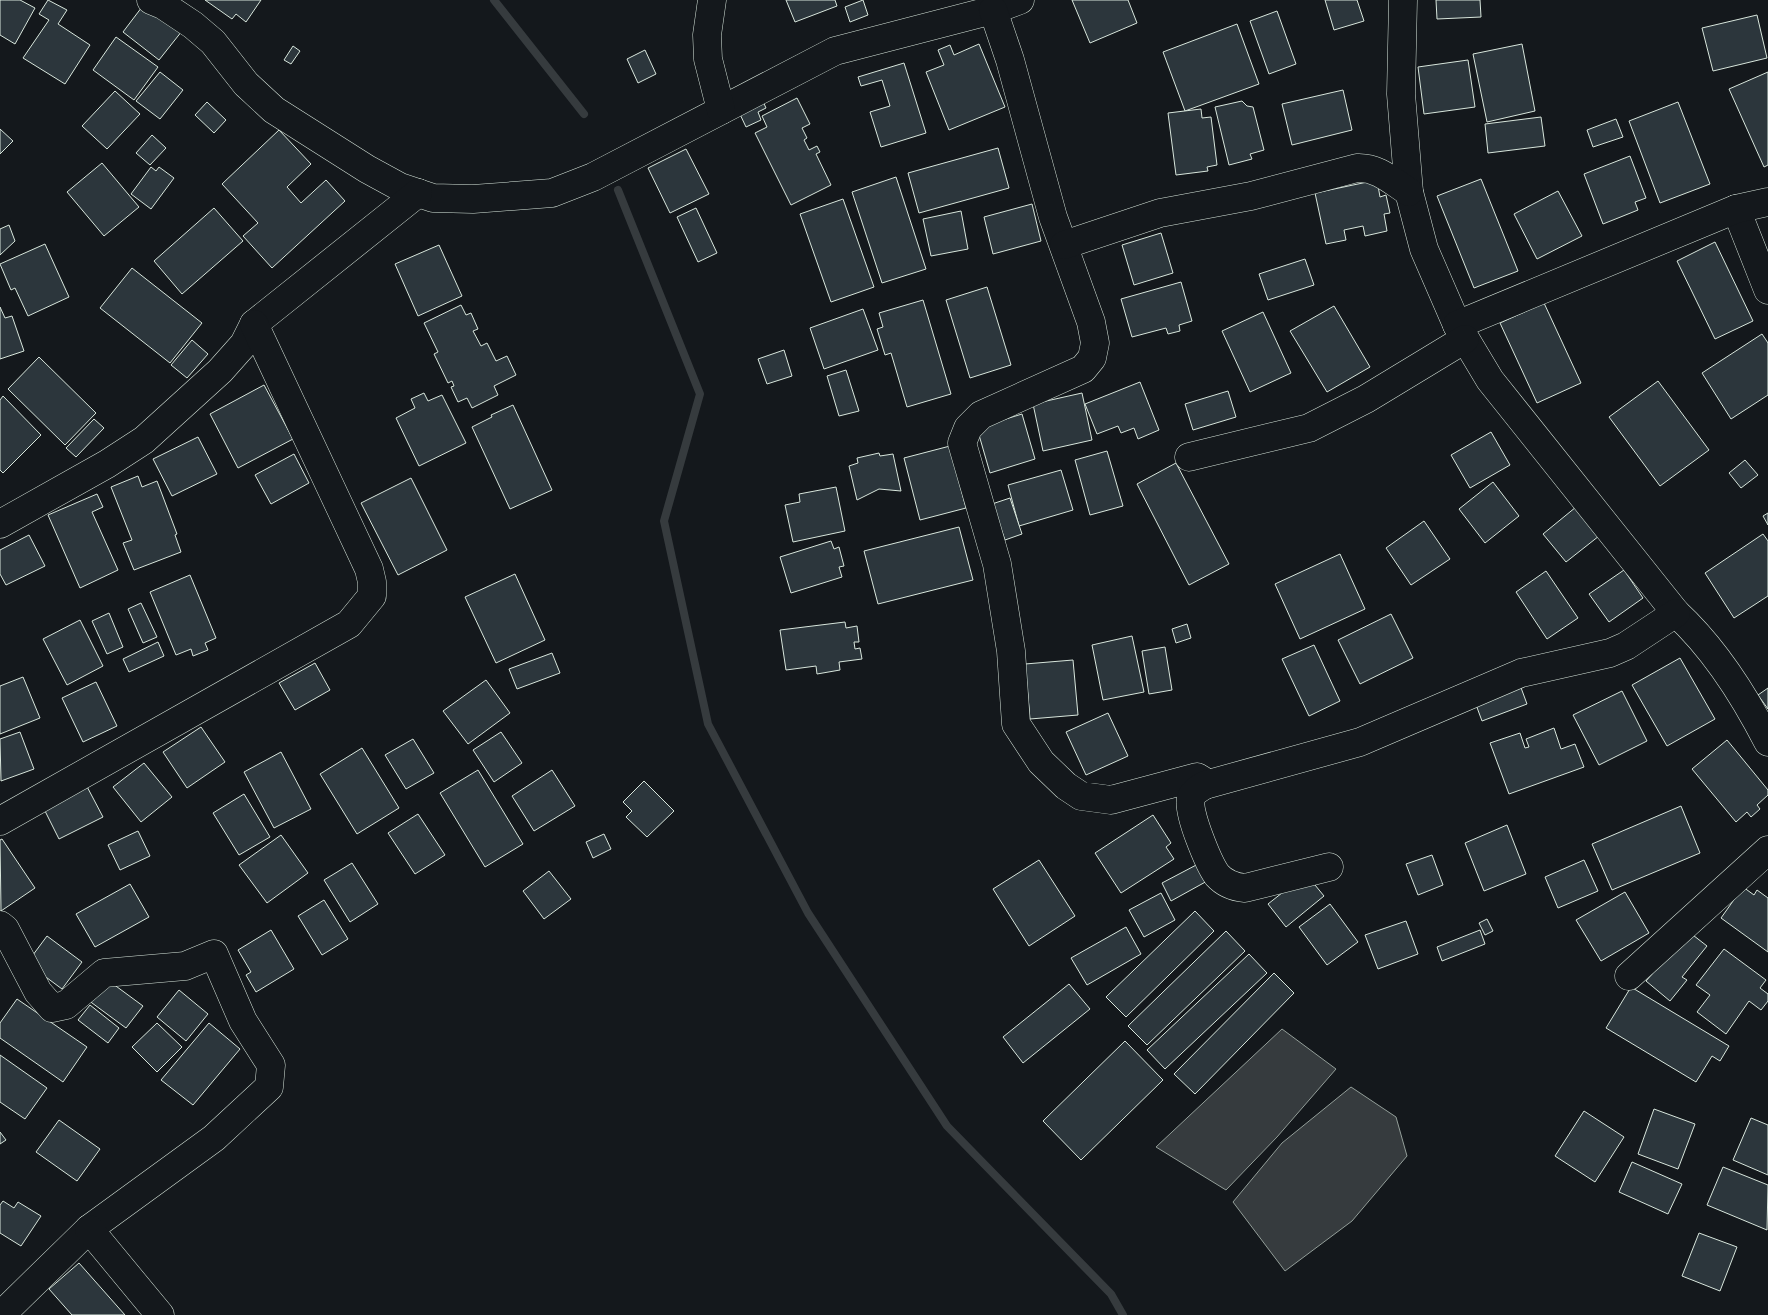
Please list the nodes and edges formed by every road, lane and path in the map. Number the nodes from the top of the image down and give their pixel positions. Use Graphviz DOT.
graph roads {
  1 [pos="151,0"];
  2 [pos="712,0"];
  3 [pos="1020,0"];
  4 [pos="1403,0"];
  5 [pos="993,10"];
  6 [pos="721,110"];
  7 [pos="1409,192"];
  8 [pos="418,193"];
  9 [pos="1768,202"];
  10 [pos="1736,209"];
  11 [pos="1064,245"];
  12 [pos="1768,290"];
  13 [pos="254,324"];
  14 [pos="1461,332"];
  15 [pos="1189,457"];
  16 [pos="0,524"];
  17 [pos="1676,613"];
  18 [pos="1768,742"];
  19 [pos="1205,785"];
  20 [pos="0,821"];
  21 [pos="1768,850"];
  22 [pos="1329,867"];
  23 [pos="0,925"];
  24 [pos="1629,976"];
  25 [pos="89,1229"];
  26 [pos="1,1315"];
  27 [pos="160,1315"];
  1 -- 8 [label="street"];
  2 -- 6 [label="street"];
  3 -- 5 [label="street"];
  4 -- 7 [label="street"];
  5 -- 6 [label="street"];
  5 -- 11 [label="street"];
  6 -- 8 [label="street"];
  7 -- 11 [label="street"];
  7 -- 14 [label="street"];
  8 -- 13 [label="street"];
  9 -- 10 [label="street"];
  10 -- 12 [label="street"];
  10 -- 14 [label="street"];
  11 -- 19 [label="street"];
  13 -- 16 [label="street"];
  13 -- 20 [label="street"];
  14 -- 15 [label="street"];
  14 -- 17 [label="street"];
  17 -- 18 [label="street"];
  17 -- 19 [label="street"];
  19 -- 22 [label="street"];
  21 -- 24 [label="street"];
  23 -- 25 [label="street"];
  25 -- 26 [label="street"];
  25 -- 27 [label="street"];
}
